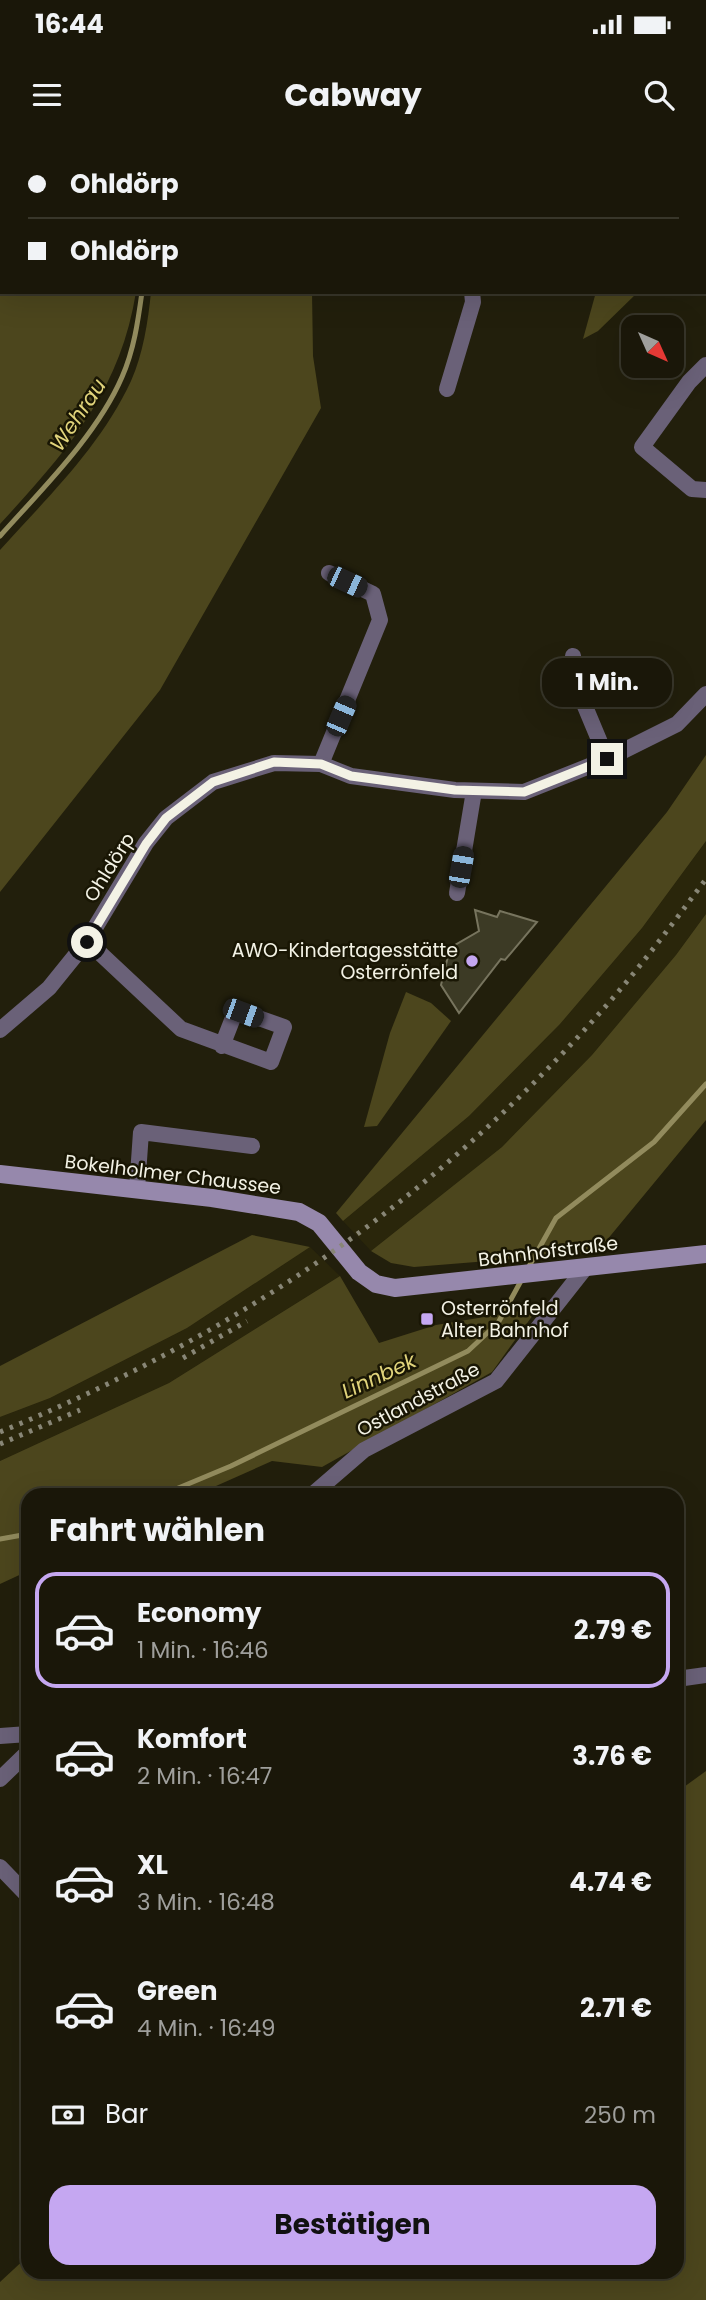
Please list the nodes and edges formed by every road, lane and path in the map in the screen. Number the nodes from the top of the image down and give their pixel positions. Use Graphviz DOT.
graph roads {
  1 [pos="472,294"];
  2 [pos="706,365"];
  3 [pos="447,389"];
  4 [pos="706,490"];
  5 [pos="329,573"];
  6 [pos="573,656"];
  7 [pos="706,694"];
  8 [pos="607,759"];
  9 [pos="321,764"];
  10 [pos="474,791"];
  11 [pos="457,893"];
  12 [pos="87,942"];
  13 [pos="0,1030"];
  14 [pos="222,1046"];
  15 [pos="252,1146"];
  16 [pos="0,1174"];
  17 [pos="137,1189"];
  18 [pos="706,1254"];
  19 [pos="586,1267"];
  20 [pos="396,1288"];
  21 [pos="320,1488"];
  22 [pos="706,1675"];
  23 [pos="684,1678"];
  24 [pos="21,1734"];
  25 [pos="0,1736"];
  26 [pos="21,1759"];
  27 [pos="0,1779"];
  28 [pos="0,1867"];
  29 [pos="21,1889"];
  1 -- 3 [label="street"];
  2 -- 4 [label="street"];
  5 -- 9 [label="street"];
  6 -- 8 [label="street"];
  7 -- 8 [label="street, Ohldörp"];
  8 -- 10 [label="street, Ohldörp"];
  9 -- 10 [label="street, Ohldörp"];
  9 -- 12 [label="street, Ohldörp"];
  10 -- 11 [label="street"];
  12 -- 13 [label="street, Ohldörp"];
  12 -- 14 [label="street"];
  15 -- 17 [label="street"];
  16 -- 17 [label="main road, Bokelholmer Chaussee"];
  17 -- 20 [label="main road, Bokelholmer Chaussee"];
  18 -- 19 [label="main road, Bahnhofstraße"];
  19 -- 20 [label="main road, Bahnhofstraße"];
  19 -- 21 [label="street, Ostlandstraße"];
  22 -- 23 [label="street"];
  24 -- 25 [label="street"];
  26 -- 27 [label="street"];
  28 -- 29 [label="street"];
}
